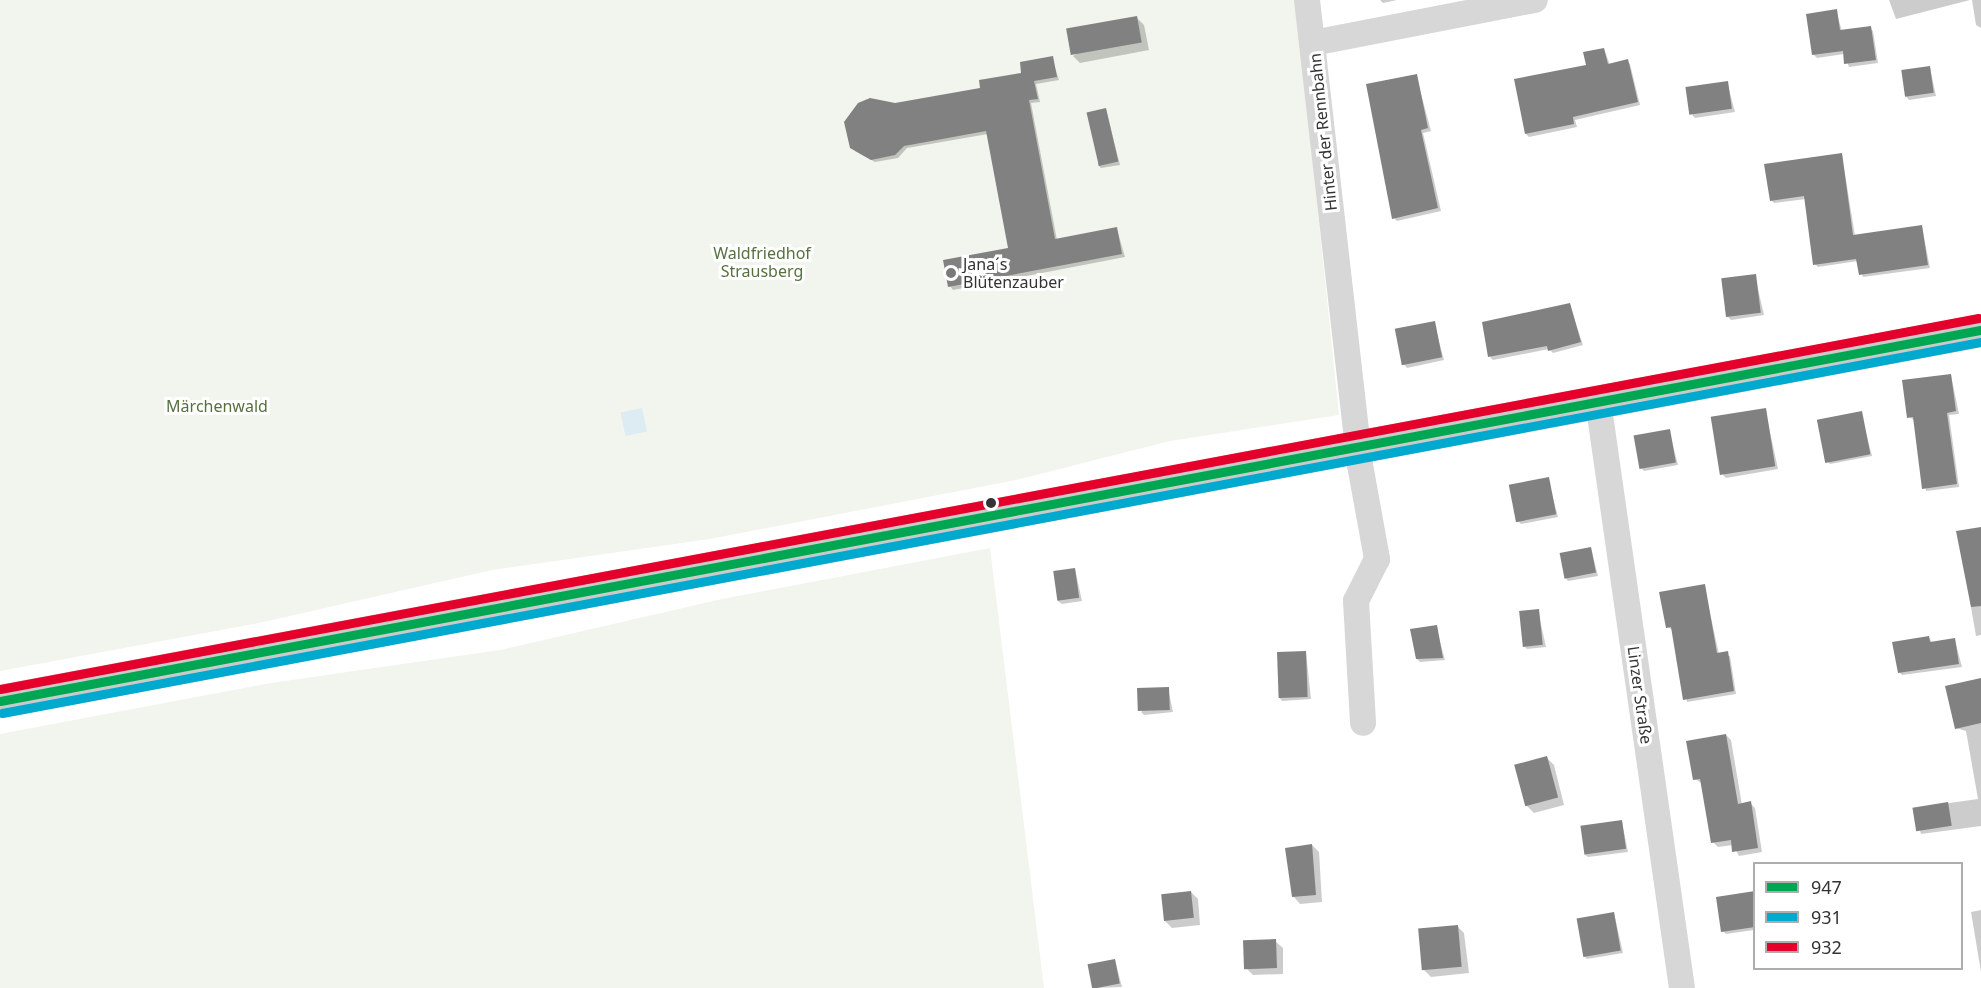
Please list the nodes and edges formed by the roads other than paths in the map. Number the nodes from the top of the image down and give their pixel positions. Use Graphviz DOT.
graph roads {
  1 [pos="1307,0"];
  2 [pos="1535,0"];
  3 [pos="1313,43"];
  4 [pos="1981,330"];
  5 [pos="1598,401"];
  6 [pos="1359,446"];
  7 [pos="0,701"];
  8 [pos="1363,723"];
  9 [pos="1682,988"];
  1 -- 3 [label="street"];
  2 -- 3 [label="street, Hinter der Rennbahn"];
  3 -- 6 [label="street, Hinter der Rennbahn"];
  4 -- 5 [label="main road"];
  5 -- 6 [label="main road"];
  5 -- 9 [label="street, Linzer Straße"];
  6 -- 7 [label="main road"];
  6 -- 8 [label="street, Hinter der Rennbahn"];
}
